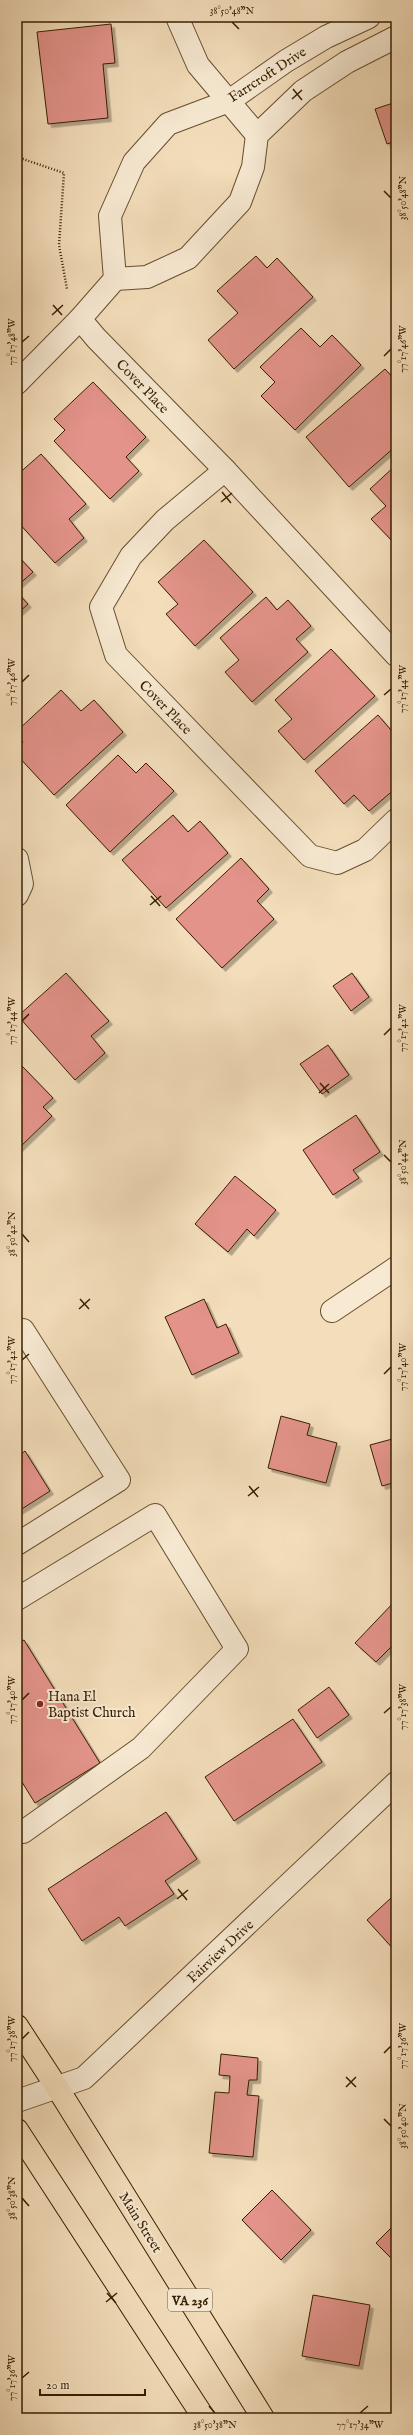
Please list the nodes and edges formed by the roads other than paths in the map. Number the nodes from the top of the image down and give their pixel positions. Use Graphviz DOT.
graph roads {
  1 [pos="177,17"];
  2 [pos="369,17"];
  3 [pos="396,37"];
  4 [pos="229,101"];
  5 [pos="257,135"];
  6 [pos="114,279"];
  7 [pos="80,319"];
  8 [pos="17,383"];
  9 [pos="225,470"];
  10 [pos="396,655"];
  11 [pos="396,820"];
  12 [pos="17,860"];
  13 [pos="17,896"];
  14 [pos="396,1268"];
  15 [pos="332,1311"];
  16 [pos="17,1336"];
  17 [pos="17,1544"];
  18 [pos="17,1599"];
  19 [pos="396,1783"];
  20 [pos="17,1831"];
  21 [pos="17,2026"];
  22 [pos="58,2089"];
  23 [pos="24,2099"];
  24 [pos="17,2130"];
  25 [pos="204,2418"];
  26 [pos="263,2418"];
  1 -- 4 [label="street"];
  2 -- 4 [label="street, Farrcroft Drive"];
  3 -- 5 [label="street"];
  4 -- 5 [label="street"];
  4 -- 6 [label="street, Farrcroft Drive"];
  5 -- 6 [label="street"];
  6 -- 7 [label="street"];
  7 -- 8 [label="street"];
  7 -- 9 [label="street, Cover Place"];
  9 -- 10 [label="street, Cover Place"];
  9 -- 11 [label="street, Cover Place"];
  12 -- 13 [label="street"];
  14 -- 15 [label="street"];
  16 -- 17 [label="street"];
  18 -- 20 [label="street"];
  19 -- 22 [label="street, Fairview Drive"];
  21 -- 22 [label="main road, Main Street / VA 236"];
  22 -- 23 [label="street, Fairview Drive"];
  22 -- 26 [label="main road, Main Street / VA 236"];
  24 -- 25 [label="main road"];
}
